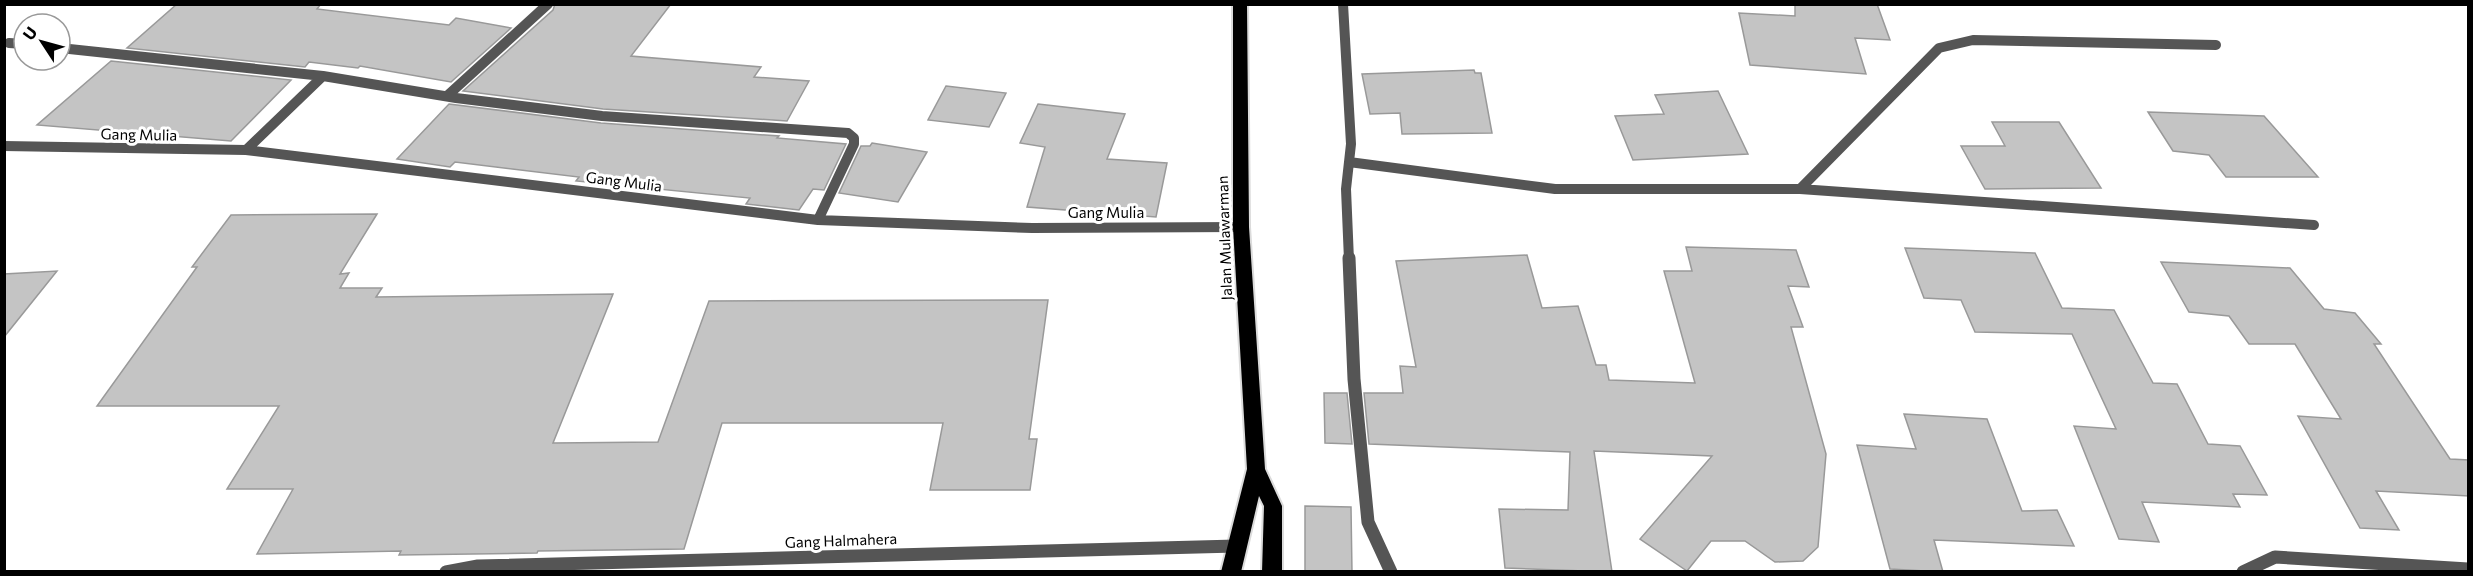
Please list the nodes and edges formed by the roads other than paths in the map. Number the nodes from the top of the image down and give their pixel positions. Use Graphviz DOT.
graph roads {
  1 [pos="548,4"];
  2 [pos="1240,4"];
  3 [pos="1343,4"];
  4 [pos="9,43"];
  5 [pos="12,43"];
  6 [pos="2216,45"];
  7 [pos="72,49"];
  8 [pos="323,76"];
  9 [pos="447,96"];
  10 [pos="4,147"];
  11 [pos="246,150"];
  12 [pos="1349,162"];
  13 [pos="1800,189"];
  14 [pos="818,220"];
  15 [pos="2314,225"];
  16 [pos="1241,226"];
  17 [pos="1256,469"];
  18 [pos="1236,546"];
  19 [pos="2469,569"];
  20 [pos="446,572"];
  21 [pos="1231,572"];
  22 [pos="1272,572"];
  23 [pos="1391,572"];
  24 [pos="2243,572"];
  1 -- 9 [label="street"];
  2 -- 16 [label="highway, Jalan Mulawarman"];
  3 -- 12 [label="street"];
  4 -- 5 [label="street"];
  6 -- 13 [label="street"];
  7 -- 8 [label="street"];
  8 -- 9 [label="street"];
  8 -- 11 [label="street"];
  9 -- 14 [label="street"];
  10 -- 11 [label="street, Gang Mulia"];
  11 -- 14 [label="street, Gang Mulia"];
  12 -- 13 [label="street"];
  12 -- 23 [label="street"];
  13 -- 15 [label="street"];
  14 -- 16 [label="street, Gang Mulia"];
  16 -- 17 [label="highway, Jalan Mulawarman"];
  17 -- 18 [label="highway, Jalan Mulawarman"];
  17 -- 22 [label="highway, Jalan Mulawarman"];
  18 -- 20 [label="street, Gang Halmahera"];
  18 -- 21 [label="highway, Jalan Mulawarman"];
  19 -- 24 [label="street"];
}
